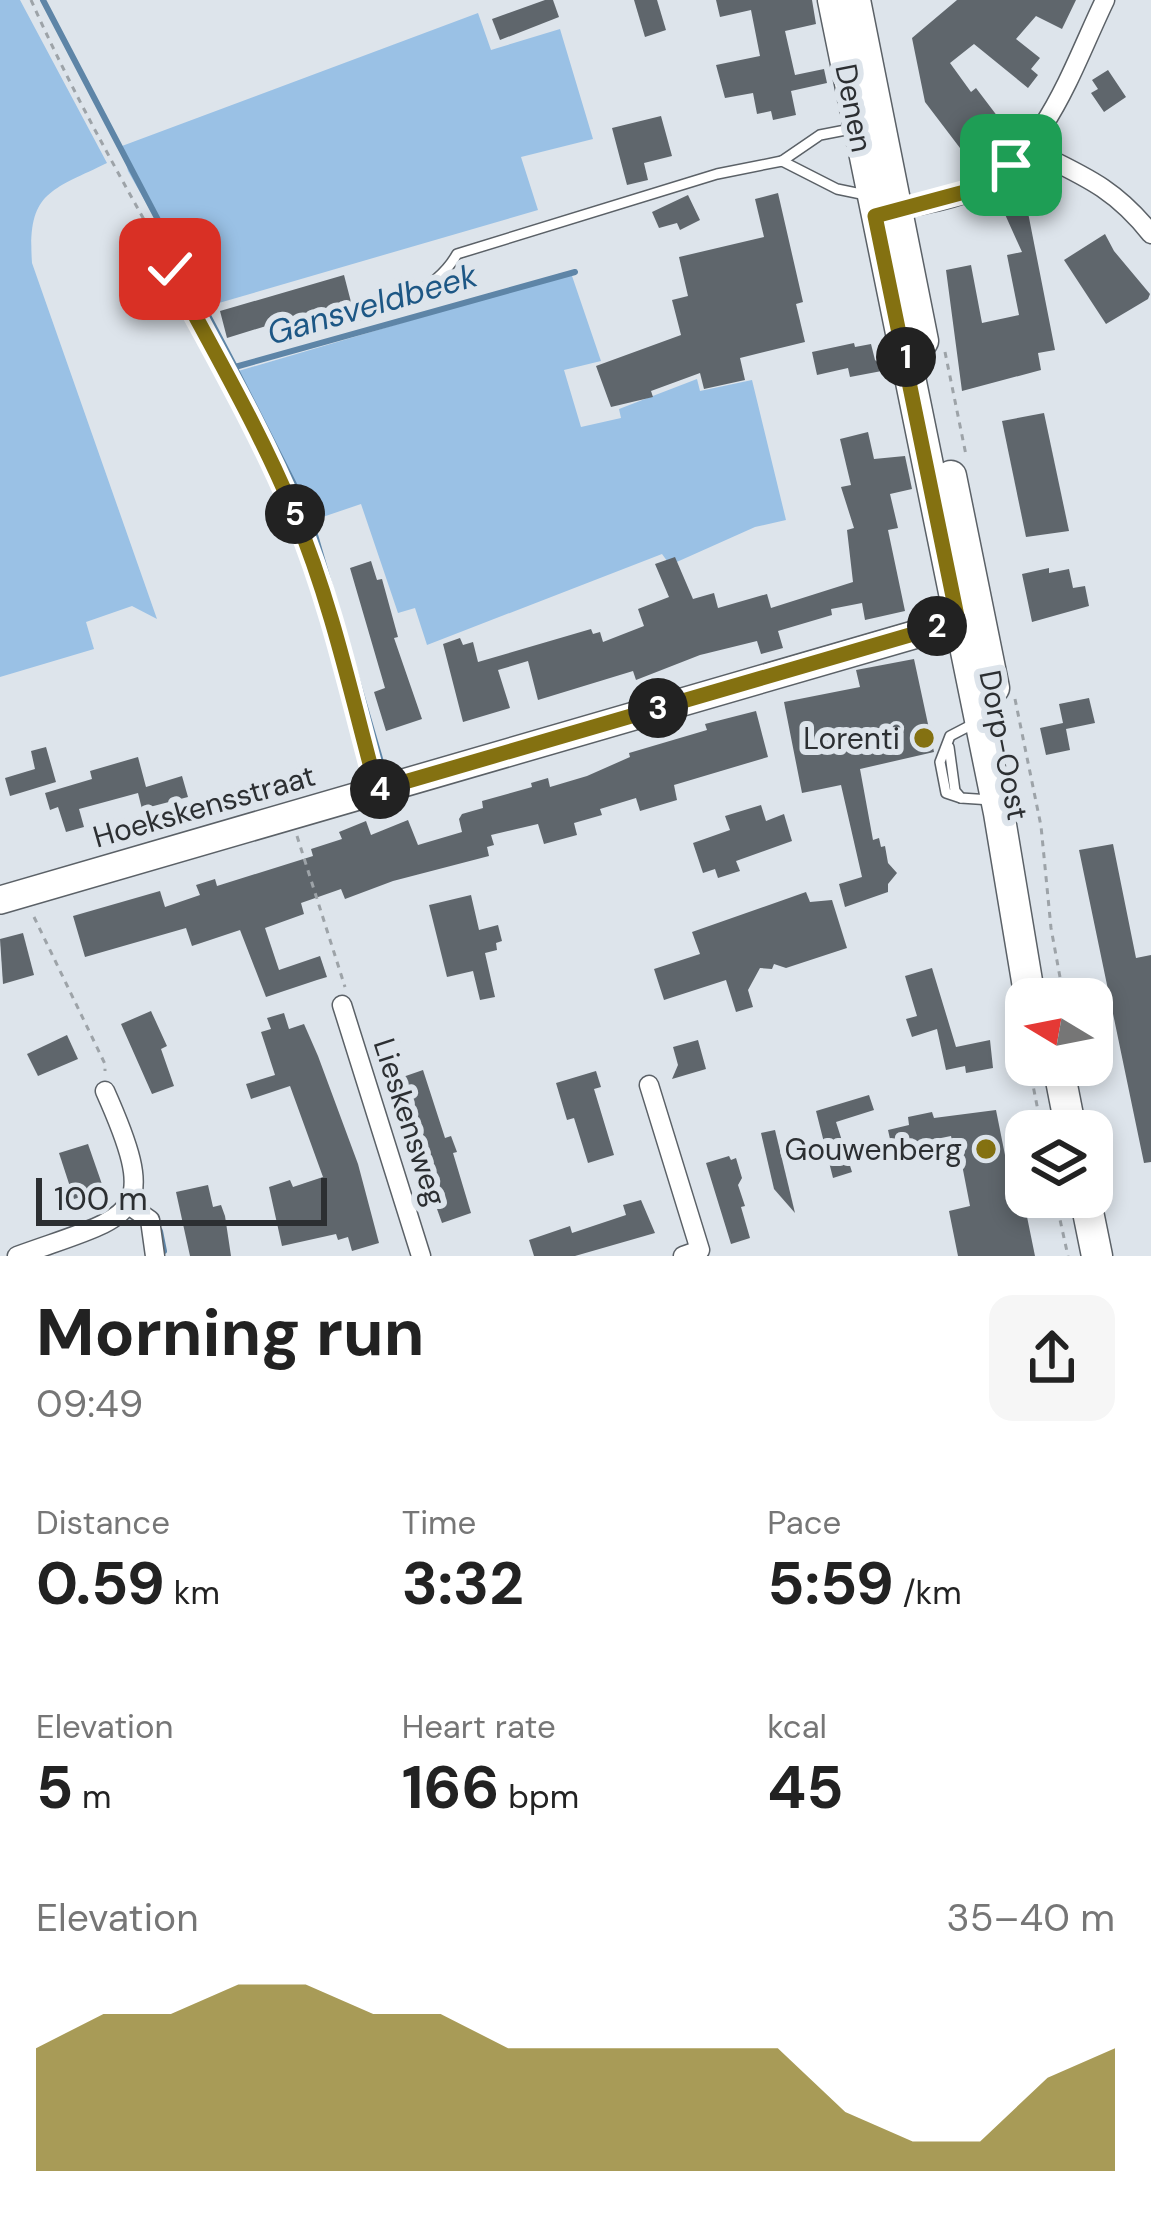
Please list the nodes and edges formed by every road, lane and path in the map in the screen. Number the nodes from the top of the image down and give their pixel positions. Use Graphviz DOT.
graph roads {
  1 [pos="31,0"];
  2 [pos="832,0"];
  3 [pos="855,0"];
  4 [pos="1106,0"];
  5 [pos="869,125"];
  6 [pos="1027,148"];
  7 [pos="782,161"];
  8 [pos="882,208"];
  9 [pos="1151,235"];
  10 [pos="346,318"];
  11 [pos="969,619"];
  12 [pos="1013,692"];
  13 [pos="980,721"];
  14 [pos="377,790"];
  15 [pos="1004,808"];
  16 [pos="295,830"];
  17 [pos="13,897"];
  18 [pos="1027,978"];
  19 [pos="1040,978"];
  20 [pos="1060,978"];
  21 [pos="342,1006"];
  22 [pos="650,1084"];
  23 [pos="105,1091"];
  24 [pos="130,1206"];
  25 [pos="1060,1218"];
  26 [pos="1074,1218"];
  27 [pos="1089,1218"];
  28 [pos="695,1254"];
  29 [pos="17,1256"];
  30 [pos="155,1256"];
  31 [pos="421,1256"];
  32 [pos="1068,1256"];
  33 [pos="1082,1256"];
  34 [pos="1097,1256"];
  1 -- 14 [label="path"];
  2 -- 5 [label="main road, Denen"];
  3 -- 5 [label="main road, Denen"];
  4 -- 6 [label="street"];
  5 -- 7 [label="lane"];
  5 -- 8 [label="main road, Denen"];
  6 -- 8 [label="street"];
  6 -- 9 [label="street"];
  7 -- 8 [label="lane"];
  7 -- 10 [label="lane"];
  8 -- 11 [label="main road, Dorp-Oost"];
  11 -- 13 [label="main road, Dorp-Oost"];
  11 -- 14 [label="street, Hoekskensstraat"];
  11 -- 15 [label="main road, Dorp-Oost"];
  12 -- 20 [label="path"];
  13 -- 15 [label="main road, Dorp-Oost"];
  13 -- 15 [label="lane"];
  14 -- 17 [label="street, Hoekskensstraat"];
  15 -- 18 [label="main road, Dorp-Oost"];
  15 -- 19 [label="main road, Dorp-Oost"];
  16 -- 21 [label="path"];
  17 -- 23 [label="path"];
  21 -- 31 [label="street, Lieskensweg"];
  22 -- 28 [label="street"];
  23 -- 24 [label="street"];
  24 -- 29 [label="street"];
  24 -- 30 [label="street"];
  25 -- 32 [label="path"];
  26 -- 33 [label="main road"];
  27 -- 34 [label="main road"];
}
